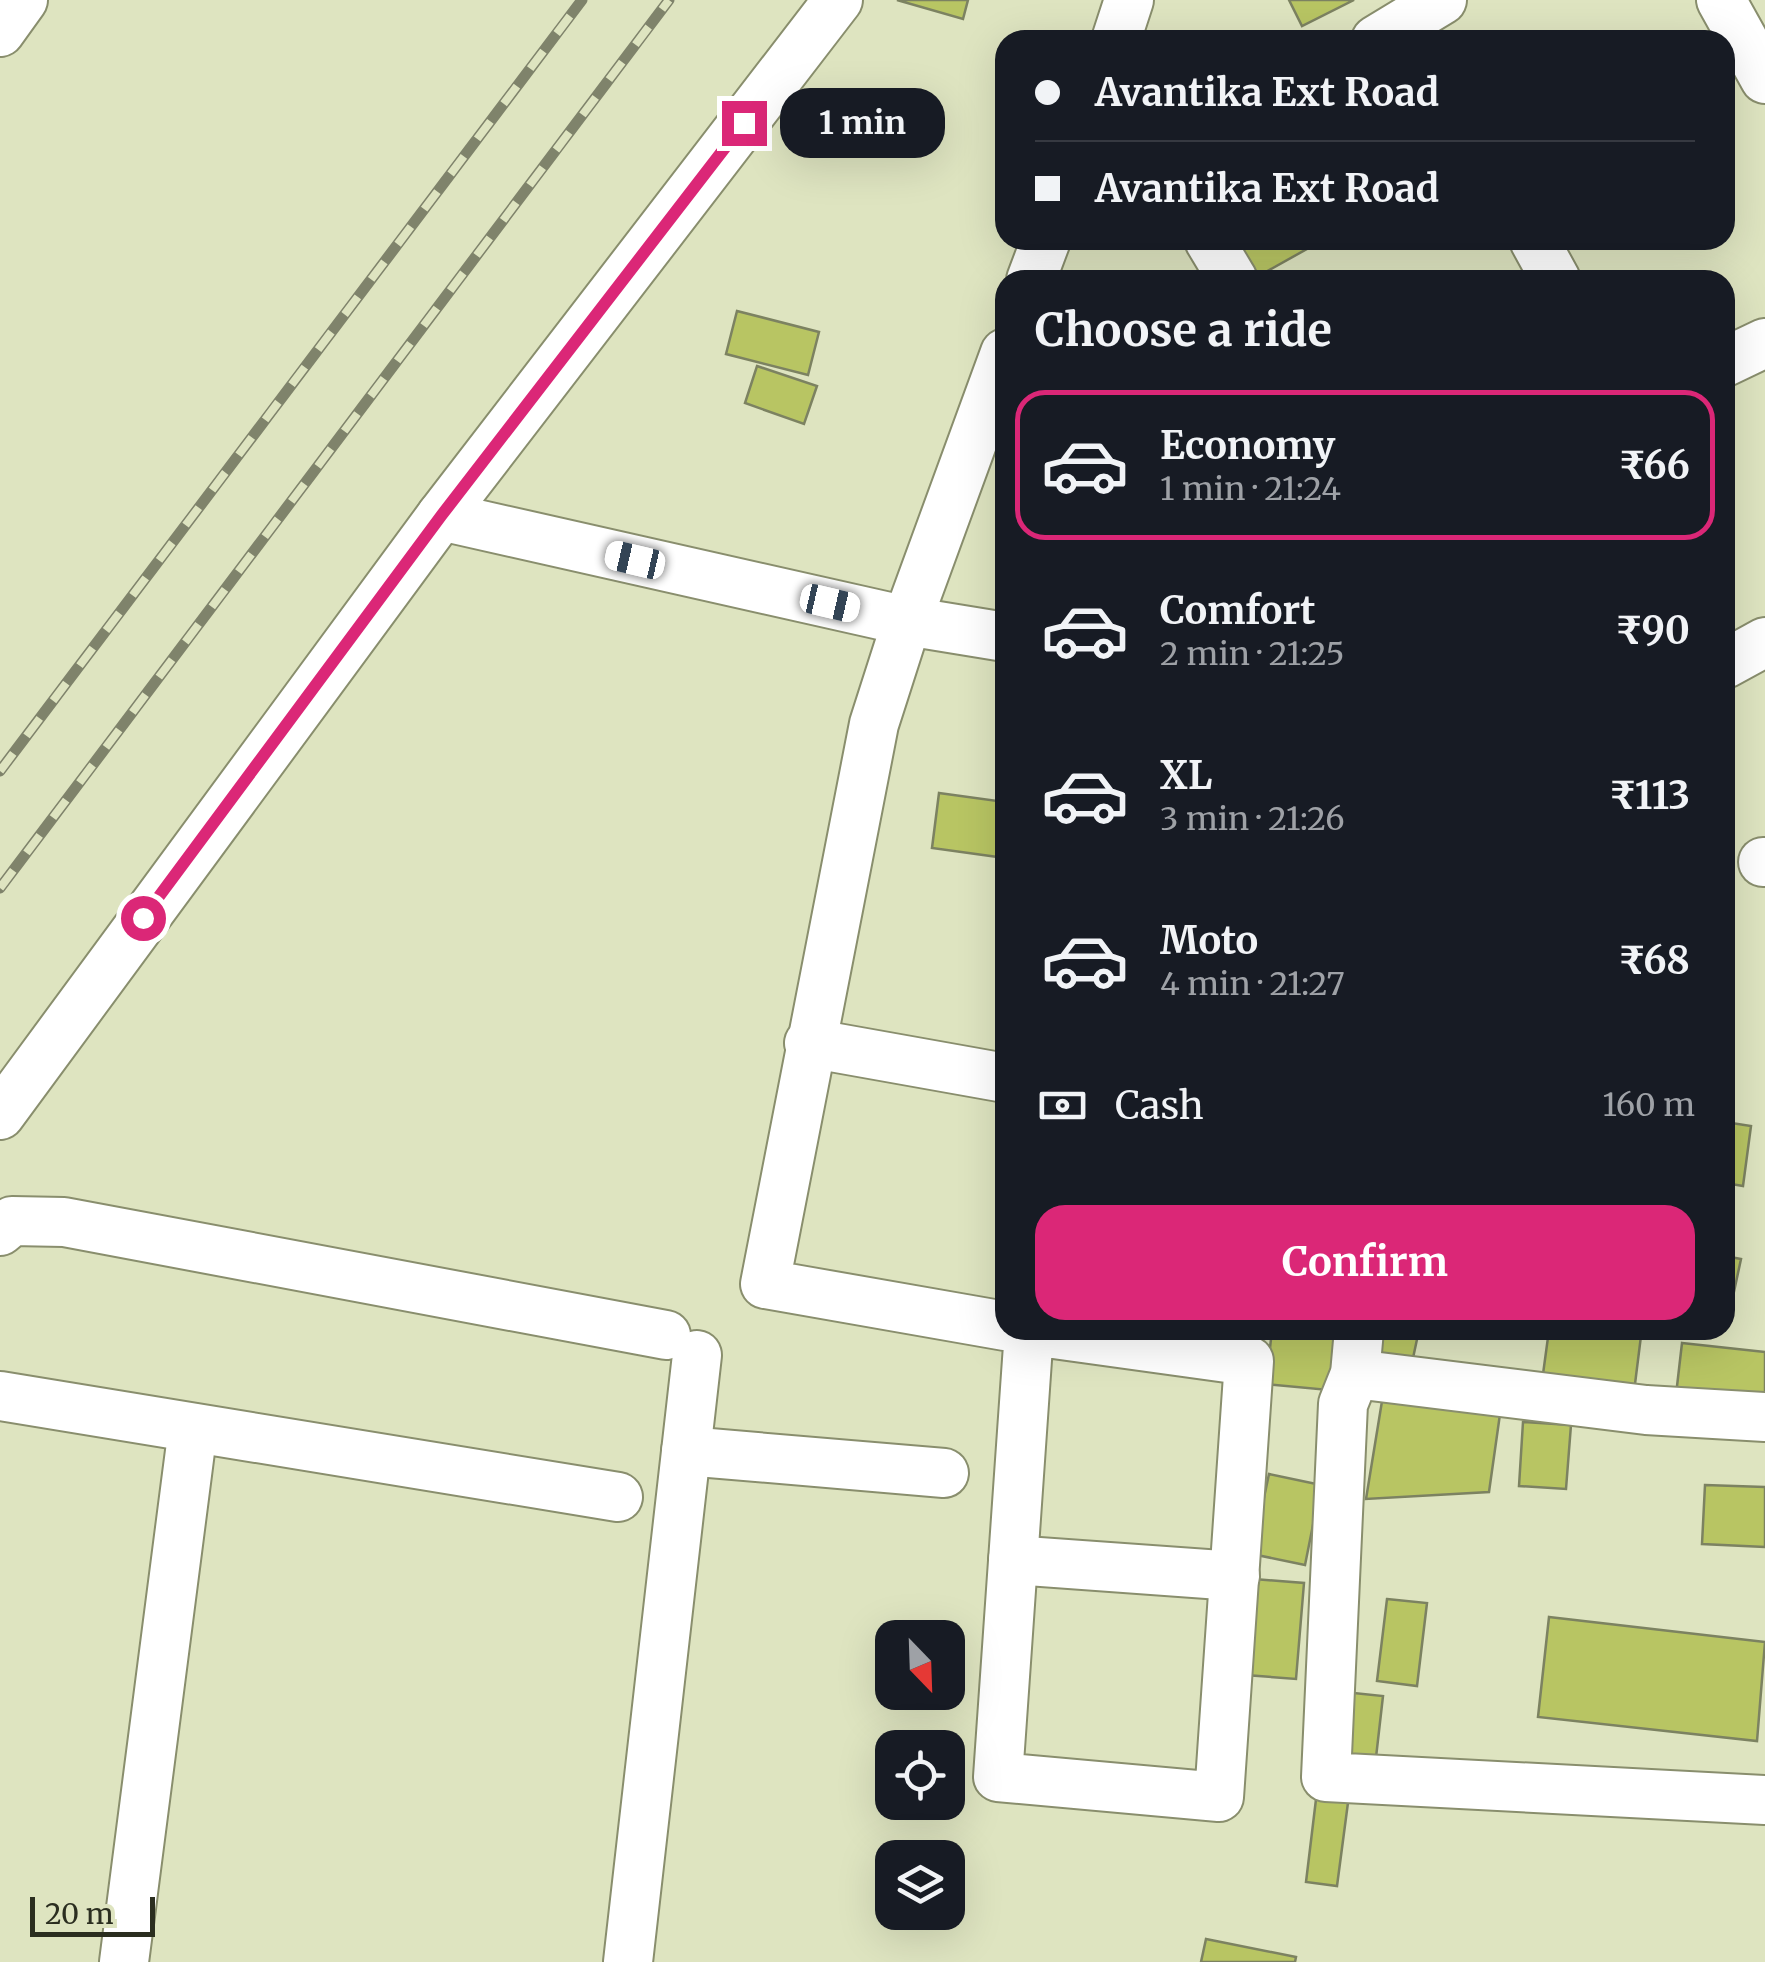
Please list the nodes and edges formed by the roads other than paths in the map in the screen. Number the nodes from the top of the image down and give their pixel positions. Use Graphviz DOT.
graph roads {
  1 [pos="23,0"];
  2 [pos="838,0"];
  3 [pos="1129,0"];
  4 [pos="1721,0"];
  5 [pos="1119,30"];
  6 [pos="0,32"];
  7 [pos="1765,79"];
  8 [pos="1765,343"];
  9 [pos="1735,357"];
  10 [pos="995,380"];
  11 [pos="441,516"];
  12 [pos="907,621"];
  13 [pos="995,635"];
  14 [pos="1765,642"];
  15 [pos="1735,658"];
  16 [pos="809,1043"];
  17 [pos="995,1076"];
  18 [pos="0,1114"];
  19 [pos="0,1231"];
  20 [pos="995,1324"];
  21 [pos="1026,1340"];
  22 [pos="1099,1340"];
  23 [pos="1357,1352"];
  24 [pos="0,1396"];
  25 [pos="1765,1416"];
  26 [pos="193,1428"];
  27 [pos="686,1451"];
  28 [pos="944,1473"];
  29 [pos="618,1497"];
  30 [pos="1013,1560"];
  31 [pos="1234,1576"];
  32 [pos="1765,1800"];
  33 [pos="124,1962"];
  34 [pos="628,1962"];
  1 -- 6 [label="street"];
  2 -- 11 [label="street"];
  3 -- 5 [label="street"];
  4 -- 7 [label="street"];
  8 -- 9 [label="street"];
  10 -- 12 [label="street"];
  11 -- 12 [label="street"];
  11 -- 18 [label="street"];
  12 -- 13 [label="street"];
  12 -- 16 [label="street"];
  14 -- 15 [label="street"];
  16 -- 17 [label="street"];
  16 -- 20 [label="street"];
  19 -- 27 [label="street"];
  21 -- 30 [label="street"];
  22 -- 31 [label="street"];
  23 -- 25 [label="street"];
  23 -- 32 [label="street"];
  24 -- 26 [label="street"];
  26 -- 29 [label="street"];
  26 -- 33 [label="street"];
  27 -- 28 [label="street"];
  27 -- 34 [label="street"];
  30 -- 31 [label="street"];
  30 -- 31 [label="street"];
}
